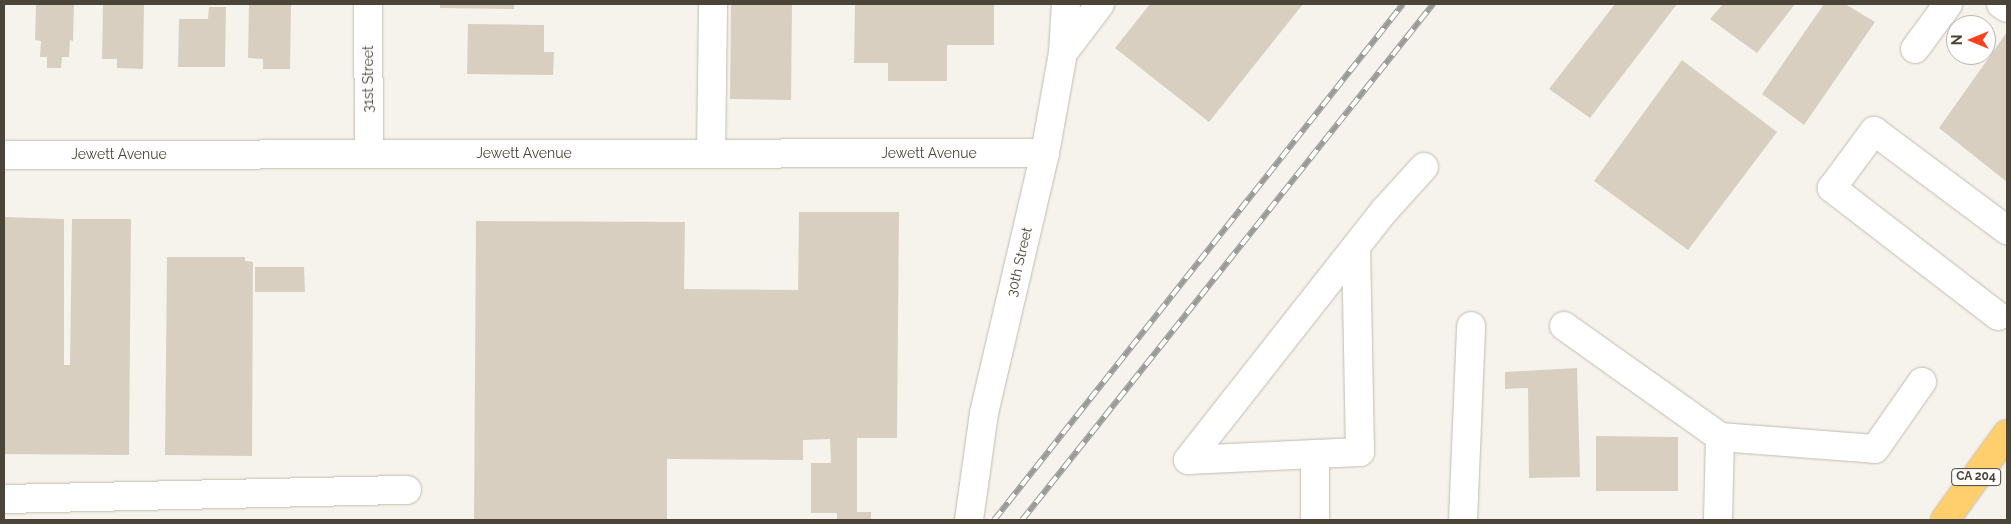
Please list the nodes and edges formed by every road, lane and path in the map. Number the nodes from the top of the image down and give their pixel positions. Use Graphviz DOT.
graph roads {
  1 [pos="368,4"];
  2 [pos="713,4"];
  3 [pos="1066,4"];
  4 [pos="1100,4"];
  5 [pos="1948,4"];
  6 [pos="2001,4"];
  7 [pos="2007,8"];
  8 [pos="1915,49"];
  9 [pos="1063,53"];
  10 [pos="1044,152"];
  11 [pos="369,153"];
  12 [pos="711,153"];
  13 [pos="4,155"];
  14 [pos="1424,166"];
  15 [pos="2007,230"];
  16 [pos="1356,246"];
  17 [pos="2004,314"];
  18 [pos="1471,326"];
  19 [pos="1564,326"];
  20 [pos="1922,382"];
  21 [pos="2007,434"];
  22 [pos="1720,437"];
  23 [pos="1315,454"];
  24 [pos="406,490"];
  25 [pos="4,499"];
  26 [pos="969,520"];
  27 [pos="1315,520"];
  28 [pos="1463,520"];
  29 [pos="1718,520"];
  30 [pos="1945,520"];
  1 -- 11 [label="street, 31st Street"];
  2 -- 12 [label="street"];
  3 -- 9 [label="street, 30th Street"];
  4 -- 9 [label="street"];
  5 -- 8 [label="street"];
  6 -- 7 [label="street"];
  9 -- 10 [label="street, 30th Street"];
  10 -- 12 [label="street, Jewett Avenue"];
  10 -- 26 [label="street, 30th Street"];
  11 -- 12 [label="street, Jewett Avenue"];
  11 -- 13 [label="street, Jewett Avenue"];
  14 -- 16 [label="street"];
  15 -- 17 [label="street"];
  16 -- 23 [label="street"];
  16 -- 23 [label="street"];
  18 -- 28 [label="street"];
  19 -- 22 [label="street"];
  20 -- 22 [label="street"];
  21 -- 30 [label="highway, CA 204"];
  22 -- 29 [label="street"];
  23 -- 27 [label="street"];
  24 -- 25 [label="street"];
}
